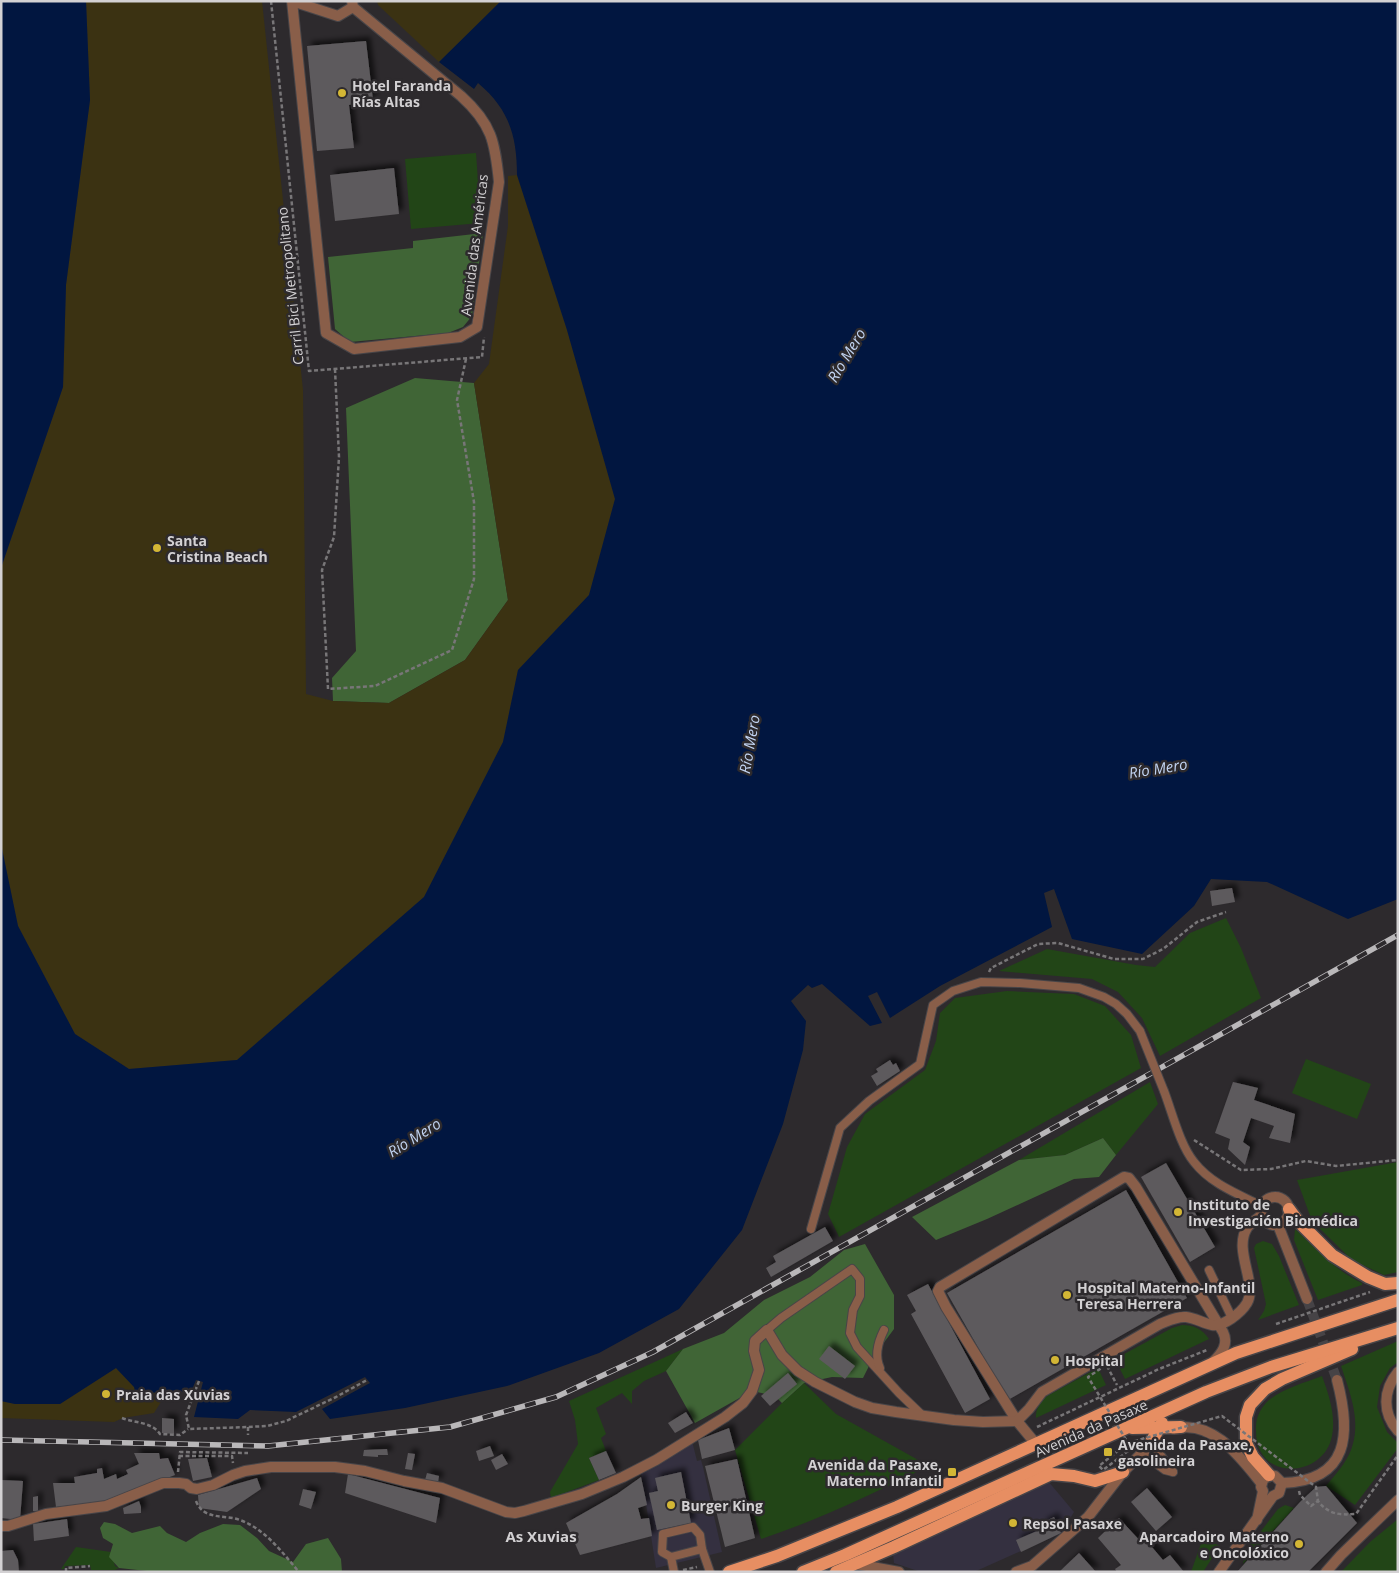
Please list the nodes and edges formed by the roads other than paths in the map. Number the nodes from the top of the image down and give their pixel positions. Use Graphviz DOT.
graph roads {
  1 [pos="292,1"];
  2 [pos="353,4"];
  3 [pos="1289,1209"];
  4 [pos="1262,1210"];
  5 [pos="1278,1225"];
  6 [pos="811,1229"];
  7 [pos="1209,1270"];
  8 [pos="1398,1283"];
  9 [pos="1307,1299"];
  10 [pos="1398,1300"];
  11 [pos="1232,1318"];
  12 [pos="1219,1324"];
  13 [pos="1398,1328"];
  14 [pos="767,1330"];
  15 [pos="884,1330"];
  16 [pos="1211,1365"];
  17 [pos="1398,1372"];
  18 [pos="883,1375"];
  19 [pos="1337,1380"];
  20 [pos="1168,1409"];
  21 [pos="923,1416"];
  22 [pos="1017,1420"];
  23 [pos="1160,1427"];
  24 [pos="1181,1427"];
  25 [pos="1127,1428"];
  26 [pos="1398,1431"];
  27 [pos="1151,1442"];
  28 [pos="1036,1444"];
  29 [pos="1142,1453"];
  30 [pos="1123,1472"];
  31 [pos="1264,1483"];
  32 [pos="1282,1483"];
  33 [pos="1273,1496"];
  34 [pos="1398,1500"];
  35 [pos="1257,1520"];
  36 [pos="1,1526"];
  37 [pos="702,1549"];
  38 [pos="671,1557"];
  39 [pos="856,1564"];
  40 [pos="674,1572"];
  41 [pos="710,1572"];
  42 [pos="729,1572"];
  43 [pos="803,1572"];
  44 [pos="836,1572"];
  45 [pos="899,1572"];
  46 [pos="1016,1572"];
  47 [pos="1219,1572"];
  48 [pos="1326,1572"];
  1 -- 2 [label="street"];
  1 -- 2 [label="street, Avenida das Américas"];
  3 -- 4 [label="street"];
  3 -- 5 [label="street"];
  3 -- 8 [label="main road"];
  4 -- 5 [label="street"];
  4 -- 6 [label="lane, bridge"];
  4 -- 11 [label="street"];
  5 -- 9 [label="street"];
  7 -- 11 [label="lane"];
  10 -- 16 [label="main road, Avenida da Pasaxe"];
  11 -- 12 [label="street"];
  12 -- 16 [label="street"];
  12 -- 22 [label="street"];
  12 -- 22 [label="street, Avenida da Pasaxe"];
  13 -- 20 [label="main road, Avenida da Pasaxe"];
  13 -- 31 [label="main road"];
  14 -- 18 [label="lane"];
  14 -- 21 [label="street"];
  14 -- 36 [label="street"];
  15 -- 18 [label="lane"];
  16 -- 28 [label="main road, Avenida da Pasaxe"];
  17 -- 26 [label="street"];
  18 -- 21 [label="lane"];
  19 -- 32 [label="street"];
  20 -- 23 [label="main road"];
  20 -- 25 [label="main road, Avenida da Pasaxe"];
  21 -- 22 [label="street"];
  22 -- 28 [label="street, Avenida da Pasaxe"];
  23 -- 24 [label="main road"];
  23 -- 25 [label="main road"];
  23 -- 27 [label="main road"];
  24 -- 27 [label="street"];
  24 -- 31 [label="street"];
  25 -- 43 [label="main road, Avenida da Pasaxe"];
  27 -- 29 [label="street"];
  27 -- 29 [label="lane"];
  28 -- 42 [label="main road, Avenida da Pasaxe"];
  29 -- 30 [label="street"];
  30 -- 39 [label="main road"];
  30 -- 46 [label="street"];
  31 -- 32 [label="street"];
  31 -- 33 [label="street"];
  31 -- 35 [label="street"];
  32 -- 33 [label="street"];
  33 -- 35 [label="street"];
  34 -- 48 [label="street"];
  35 -- 47 [label="street"];
  37 -- 38 [label="lane"];
  37 -- 38 [label="lane"];
  37 -- 41 [label="lane"];
  38 -- 40 [label="lane"];
  39 -- 44 [label="main road"];
  39 -- 45 [label="street"];
}
